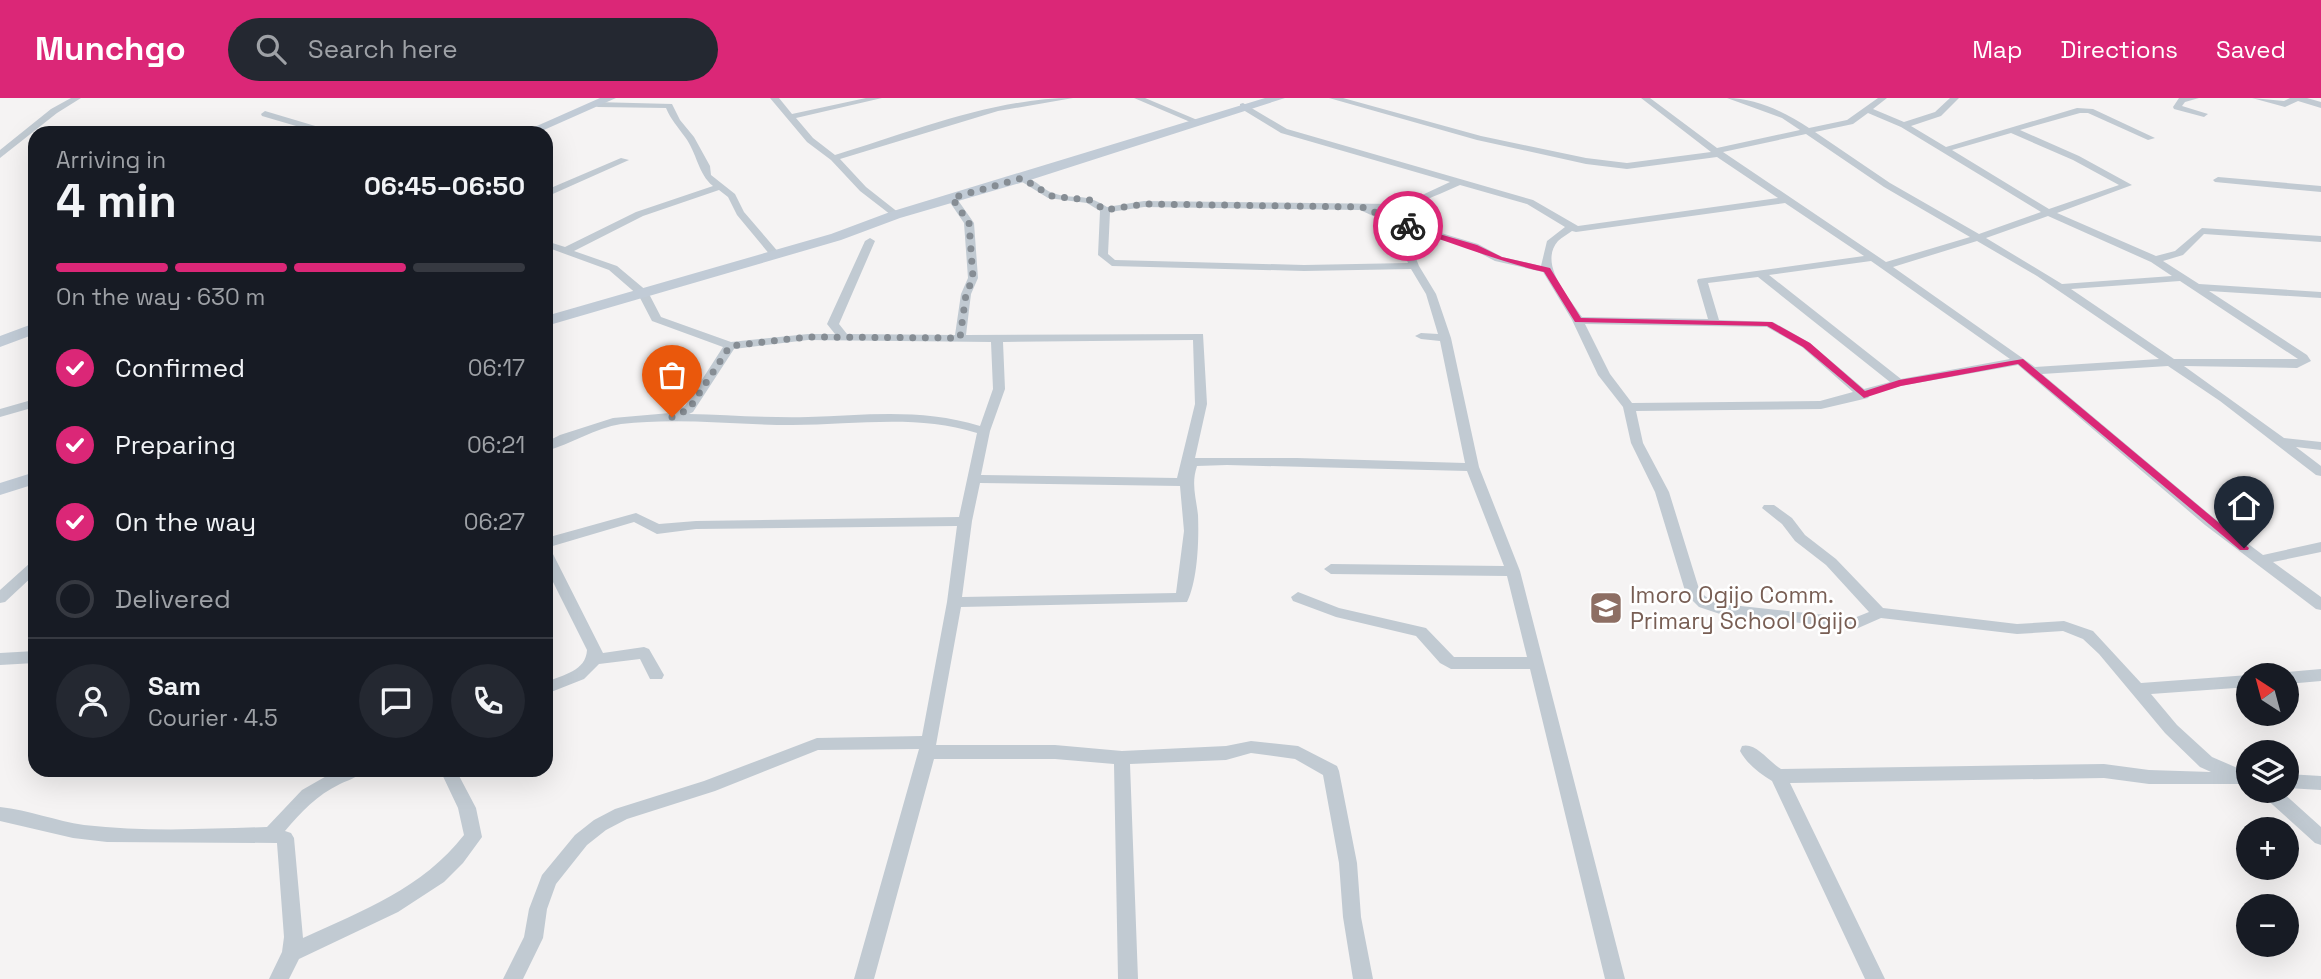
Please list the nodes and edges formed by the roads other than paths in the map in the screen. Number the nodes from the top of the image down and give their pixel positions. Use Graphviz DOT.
graph roads {
  1 [pos="77,98"];
  2 [pos="610,98"];
  3 [pos="774,98"];
  4 [pos="878,98"];
  5 [pos="994,98"];
  6 [pos="1069,98"];
  7 [pos="1138,98"];
  8 [pos="1279,98"];
  9 [pos="1333,98"];
  10 [pos="1645,98"];
  11 [pos="1731,98"];
  12 [pos="1883,98"];
  13 [pos="1955,98"];
  14 [pos="2195,98"];
  15 [pos="2256,98"];
  16 [pos="2297,98"];
  17 [pos="598,104"];
  18 [pos="1015,105"];
  19 [pos="2321,105"];
  20 [pos="1244,106"];
  21 [pos="1867,110"];
  22 [pos="265,114"];
  23 [pos="2204,114"];
  24 [pos="791,117"];
  25 [pos="1198,122"];
  26 [pos="1905,125"];
  27 [pos="36,126"];
  28 [pos="305,126"];
  29 [pos="544,126"];
  30 [pos="2014,131"];
  31 [pos="28,132"];
  32 [pos="1810,132"];
  33 [pos="2151,138"];
  34 [pos="1944,150"];
  35 [pos="1717,152"];
  36 [pos="0,155"];
  37 [pos="834,158"];
  38 [pos="624,160"];
  39 [pos="1022,178"];
  40 [pos="2218,180"];
  41 [pos="1460,181"];
  42 [pos="720,187"];
  43 [pos="2321,189"];
  44 [pos="553,191"];
  45 [pos="952,198"];
  46 [pos="1785,200"];
  47 [pos="1105,210"];
  48 [pos="2047,212"];
  49 [pos="895,215"];
  50 [pos="1393,216"];
  51 [pos="1569,228"];
  52 [pos="1980,237"];
  53 [pos="2321,239"];
  54 [pos="870,241"];
  55 [pos="553,247"];
  56 [pos="564,252"];
  57 [pos="775,254"];
  58 [pos="2155,260"];
  59 [pos="1880,262"];
  60 [pos="1414,265"];
  61 [pos="1547,270"];
  62 [pos="1760,273"];
  63 [pos="2182,278"];
  64 [pos="2061,287"];
  65 [pos="2198,287"];
  66 [pos="644,294"];
  67 [pos="2321,295"];
  68 [pos="553,319"];
  69 [pos="1578,320"];
  70 [pos="833,324"];
  71 [pos="1715,324"];
  72 [pos="28,331"];
  73 [pos="1421,336"];
  74 [pos="807,337"];
  75 [pos="843,337"];
  76 [pos="960,338"];
  77 [pos="1445,338"];
  78 [pos="998,339"];
  79 [pos="0,342"];
  80 [pos="730,346"];
  81 [pos="2020,361"];
  82 [pos="2168,362"];
  83 [pos="2032,371"];
  84 [pos="1899,383"];
  85 [pos="1864,395"];
  86 [pos="28,405"];
  87 [pos="1629,407"];
  88 [pos="0,413"];
  89 [pos="672,417"];
  90 [pos="984,431"];
  91 [pos="2278,440"];
  92 [pos="553,444"];
  93 [pos="2321,446"];
  94 [pos="1472,467"];
  95 [pos="2321,472"];
  96 [pos="974,479"];
  97 [pos="28,480"];
  98 [pos="0,489"];
  99 [pos="1769,508"];
  100 [pos="965,522"];
  101 [pos="553,541"];
  102 [pos="2321,547"];
  103 [pos="2261,560"];
  104 [pos="553,568"];
  105 [pos="1331,569"];
  106 [pos="1513,571"];
  107 [pos="28,572"];
  108 [pos="1298,597"];
  109 [pos="0,598"];
  110 [pos="954,602"];
  111 [pos="2321,605"];
  112 [pos="1880,613"];
  113 [pos="28,657"];
  114 [pos="0,659"];
  115 [pos="596,659"];
  116 [pos="1535,663"];
  117 [pos="656,675"];
  118 [pos="2321,675"];
  119 [pos="2300,677"];
  120 [pos="2236,682"];
  121 [pos="553,685"];
  122 [pos="2138,689"];
  123 [pos="927,747"];
  124 [pos="1748,751"];
  125 [pos="1122,758"];
  126 [pos="2236,775"];
  127 [pos="1778,776"];
  128 [pos="338,777"];
  129 [pos="452,777"];
  130 [pos="2236,780"];
  131 [pos="2299,782"];
  132 [pos="2321,783"];
  133 [pos="2282,803"];
  134 [pos="0,814"];
  135 [pos="272,834"];
  136 [pos="2321,838"];
  137 [pos="292,953"];
  138 [pos="279,979"];
  139 [pos="513,979"];
  140 [pos="864,979"];
  141 [pos="1128,979"];
  142 [pos="1363,979"];
  143 [pos="1615,979"];
  144 [pos="1874,979"];
  1 -- 27 [label="street"];
  2 -- 17 [label="street"];
  3 -- 24 [label="street"];
  4 -- 24 [label="street"];
  5 -- 18 [label="street"];
  6 -- 18 [label="street"];
  7 -- 25 [label="street"];
  8 -- 20 [label="street"];
  9 -- 35 [label="street"];
  10 -- 35 [label="street"];
  11 -- 32 [label="street"];
  12 -- 21 [label="street"];
  13 -- 26 [label="street"];
  14 -- 23 [label="street"];
  15 -- 16 [label="street"];
  16 -- 19 [label="street"];
  17 -- 29 [label="street"];
  17 -- 42 [label="street"];
  18 -- 37 [label="street"];
  20 -- 25 [label="street"];
  20 -- 41 [label="street"];
  21 -- 26 [label="street"];
  21 -- 32 [label="street"];
  22 -- 28 [label="street"];
  24 -- 37 [label="street"];
  25 -- 39 [label="street"];
  26 -- 34 [label="street"];
  30 -- 33 [label="street"];
  30 -- 34 [label="street"];
  30 -- 48 [label="street"];
  31 -- 36 [label="street"];
  32 -- 35 [label="street"];
  32 -- 52 [label="street"];
  34 -- 48 [label="street"];
  35 -- 46 [label="street"];
  37 -- 49 [label="street"];
  38 -- 44 [label="street"];
  39 -- 45 [label="street"];
  39 -- 47 [label="street"];
  40 -- 43 [label="street"];
  41 -- 50 [label="street"];
  41 -- 51 [label="street"];
  42 -- 56 [label="street"];
  42 -- 57 [label="street"];
  45 -- 49 [label="street"];
  45 -- 76 [label="street"];
  46 -- 51 [label="street"];
  46 -- 59 [label="street"];
  47 -- 50 [label="street"];
  47 -- 60 [label="street"];
  48 -- 52 [label="street"];
  48 -- 58 [label="street"];
  49 -- 57 [label="street"];
  50 -- 60 [label="street"];
  50 -- 61 [label="street"];
  51 -- 61 [label="street"];
  52 -- 59 [label="street"];
  52 -- 64 [label="street"];
  53 -- 58 [label="street"];
  54 -- 70 [label="street"];
  55 -- 56 [label="street"];
  56 -- 66 [label="street"];
  57 -- 66 [label="street"];
  58 -- 63 [label="street"];
  59 -- 62 [label="street"];
  59 -- 81 [label="street"];
  60 -- 77 [label="street"];
  61 -- 69 [label="street"];
  62 -- 71 [label="street"];
  62 -- 84 [label="street"];
  63 -- 64 [label="street"];
  63 -- 65 [label="street"];
  64 -- 82 [label="street"];
  65 -- 67 [label="street"];
  65 -- 82 [label="street"];
  66 -- 68 [label="street"];
  66 -- 80 [label="street"];
  69 -- 71 [label="street"];
  69 -- 87 [label="street"];
  70 -- 74 [label="street"];
  70 -- 75 [label="street"];
  71 -- 85 [label="street"];
  72 -- 79 [label="street"];
  73 -- 77 [label="street"];
  74 -- 75 [label="street"];
  74 -- 80 [label="street"];
  75 -- 76 [label="street"];
  76 -- 78 [label="street"];
  77 -- 94 [label="street"];
  78 -- 90 [label="street"];
  78 -- 96 [label="street"];
  80 -- 89 [label="street"];
  81 -- 83 [label="street"];
  81 -- 84 [label="street"];
  82 -- 83 [label="street"];
  82 -- 91 [label="street"];
  83 -- 103 [label="street"];
  84 -- 85 [label="street"];
  85 -- 87 [label="street"];
  86 -- 88 [label="street"];
  87 -- 112 [label="street"];
  89 -- 90 [label="street"];
  89 -- 92 [label="street"];
  90 -- 96 [label="street"];
  91 -- 93 [label="street"];
  91 -- 95 [label="street"];
  94 -- 106 [label="street"];
  94 -- 110 [label="street"];
  96 -- 100 [label="street"];
  97 -- 98 [label="street"];
  99 -- 112 [label="street"];
  100 -- 101 [label="street"];
  100 -- 110 [label="street"];
  102 -- 103 [label="street"];
  103 -- 111 [label="street"];
  104 -- 115 [label="street"];
  105 -- 106 [label="street"];
  106 -- 116 [label="street"];
  107 -- 109 [label="street"];
  108 -- 116 [label="street"];
  110 -- 123 [label="street"];
  112 -- 122 [label="street"];
  113 -- 114 [label="street"];
  115 -- 117 [label="street"];
  115 -- 121 [label="street"];
  116 -- 143 [label="street"];
  118 -- 119 [label="street"];
  120 -- 122 [label="street"];
  122 -- 126 [label="street"];
  123 -- 125 [label="street"];
  123 -- 139 [label="street"];
  123 -- 140 [label="street"];
  124 -- 127 [label="street"];
  125 -- 141 [label="street"];
  125 -- 142 [label="street"];
  127 -- 130 [label="street"];
  127 -- 144 [label="street"];
  128 -- 135 [label="street"];
  129 -- 137 [label="street"];
  131 -- 132 [label="street"];
  133 -- 136 [label="street"];
  134 -- 135 [label="street"];
  135 -- 137 [label="street"];
  137 -- 138 [label="street"];
}
